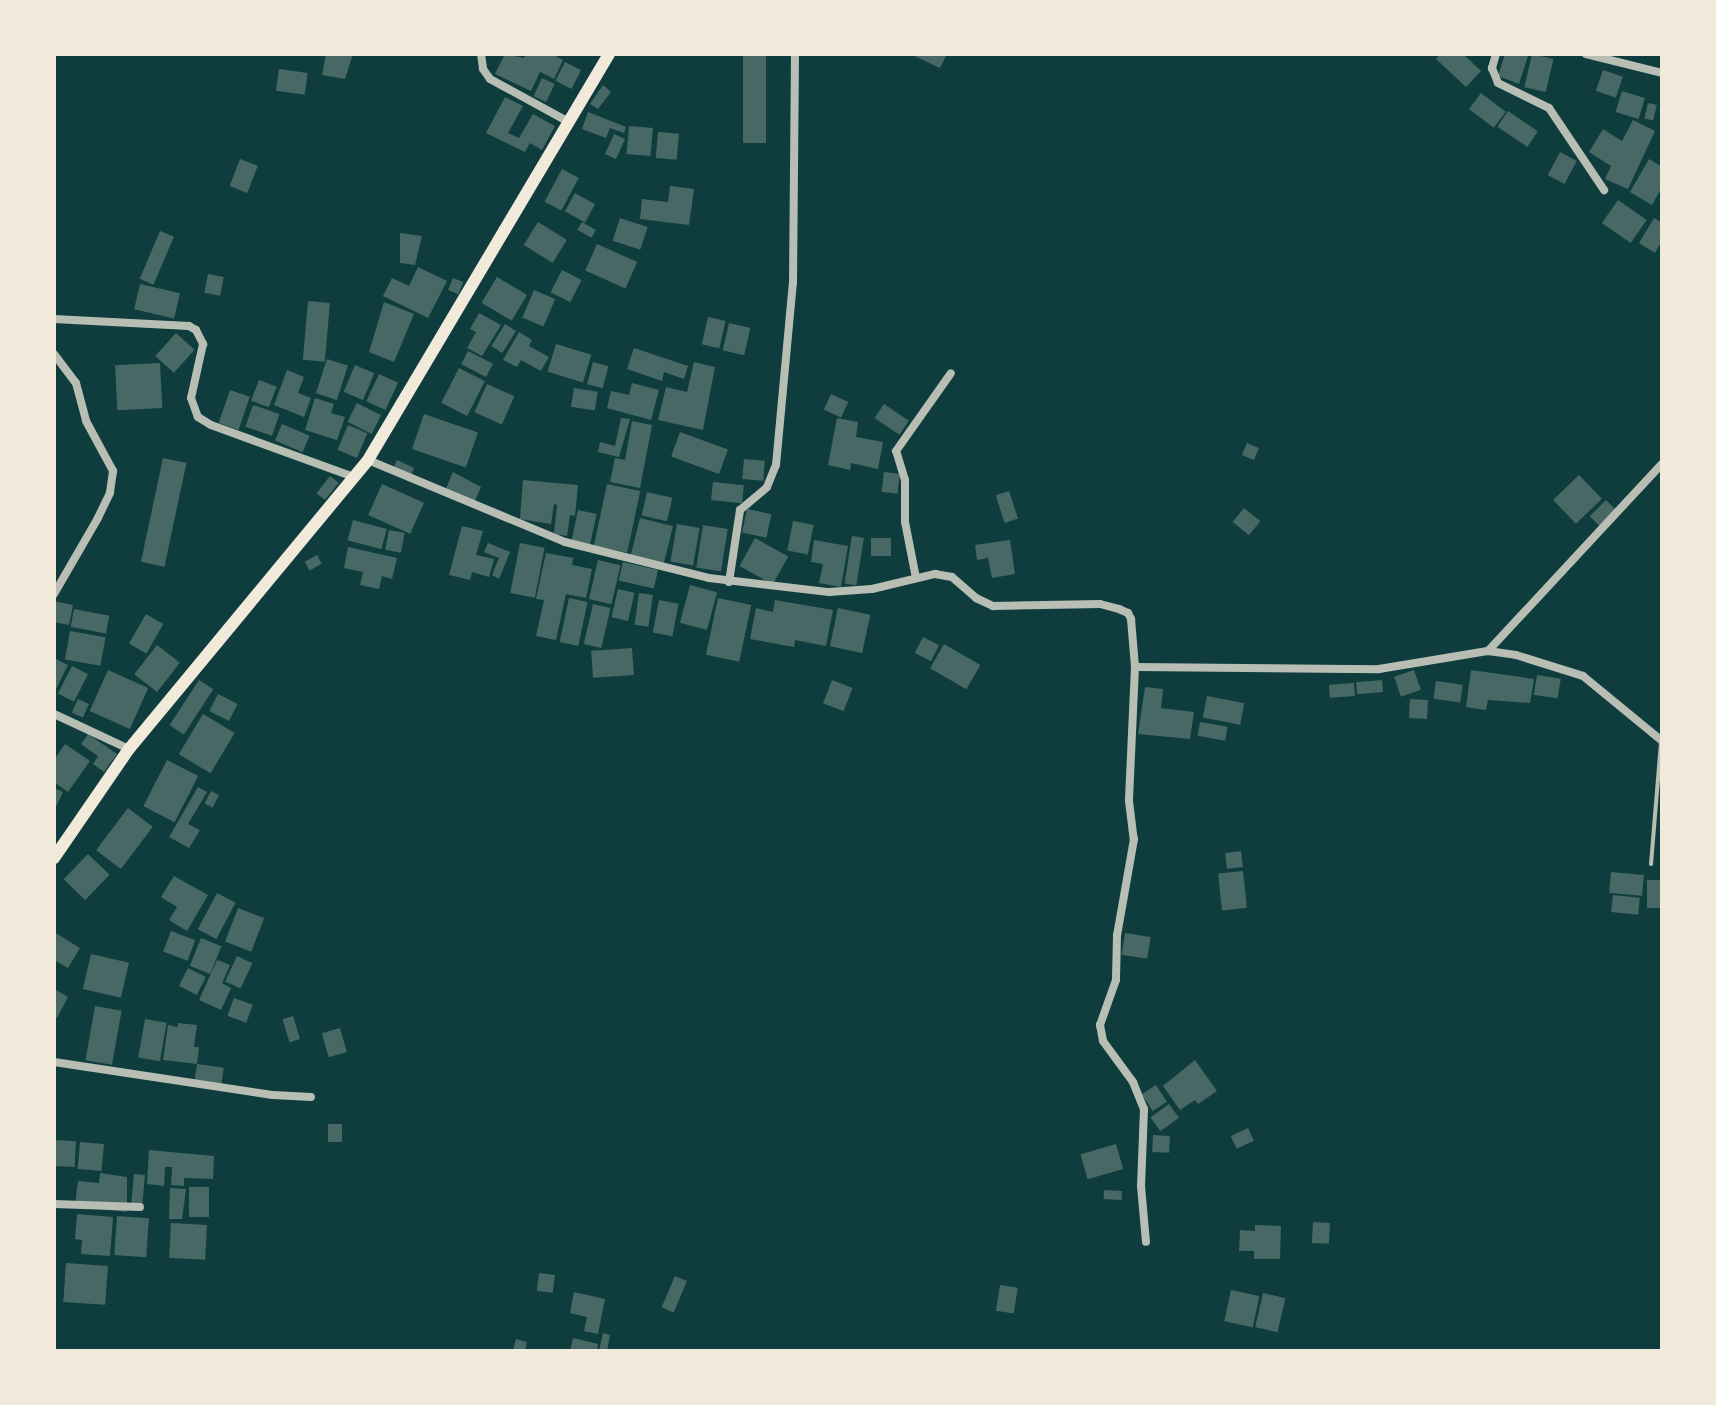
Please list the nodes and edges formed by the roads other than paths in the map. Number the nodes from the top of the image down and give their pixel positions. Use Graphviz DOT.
graph roads {
  1 [pos="481,54"];
  2 [pos="609,54"];
  3 [pos="795,54"];
  4 [pos="1496,54"];
  5 [pos="1586,54"];
  6 [pos="1662,73"];
  7 [pos="567,121"];
  8 [pos="1604,190"];
  9 [pos="54,319"];
  10 [pos="54,354"];
  11 [pos="951,373"];
  12 [pos="368,460"];
  13 [pos="1662,464"];
  14 [pos="354,477"];
  15 [pos="916,578"];
  16 [pos="729,582"];
  17 [pos="54,594"];
  18 [pos="1488,651"];
  19 [pos="1135,667"];
  20 [pos="54,714"];
  21 [pos="1662,741"];
  22 [pos="129,749"];
  23 [pos="54,858"];
  24 [pos="1651,864"];
  25 [pos="54,1062"];
  26 [pos="311,1097"];
  27 [pos="54,1204"];
  28 [pos="140,1207"];
  29 [pos="1146,1242"];
  1 -- 7 [label="street"];
  2 -- 7 [label="main road"];
  3 -- 16 [label="street"];
  4 -- 8 [label="street"];
  5 -- 6 [label="street"];
  7 -- 12 [label="main road"];
  9 -- 14 [label="street"];
  10 -- 17 [label="street"];
  11 -- 15 [label="street"];
  12 -- 14 [label="main road"];
  12 -- 16 [label="street"];
  13 -- 18 [label="street"];
  14 -- 22 [label="main road"];
  15 -- 16 [label="street"];
  15 -- 19 [label="street"];
  18 -- 19 [label="street"];
  18 -- 21 [label="street"];
  19 -- 29 [label="street"];
  20 -- 22 [label="street"];
  21 -- 24 [label="lane"];
  22 -- 23 [label="main road"];
  25 -- 26 [label="street"];
  27 -- 28 [label="street"];
}
